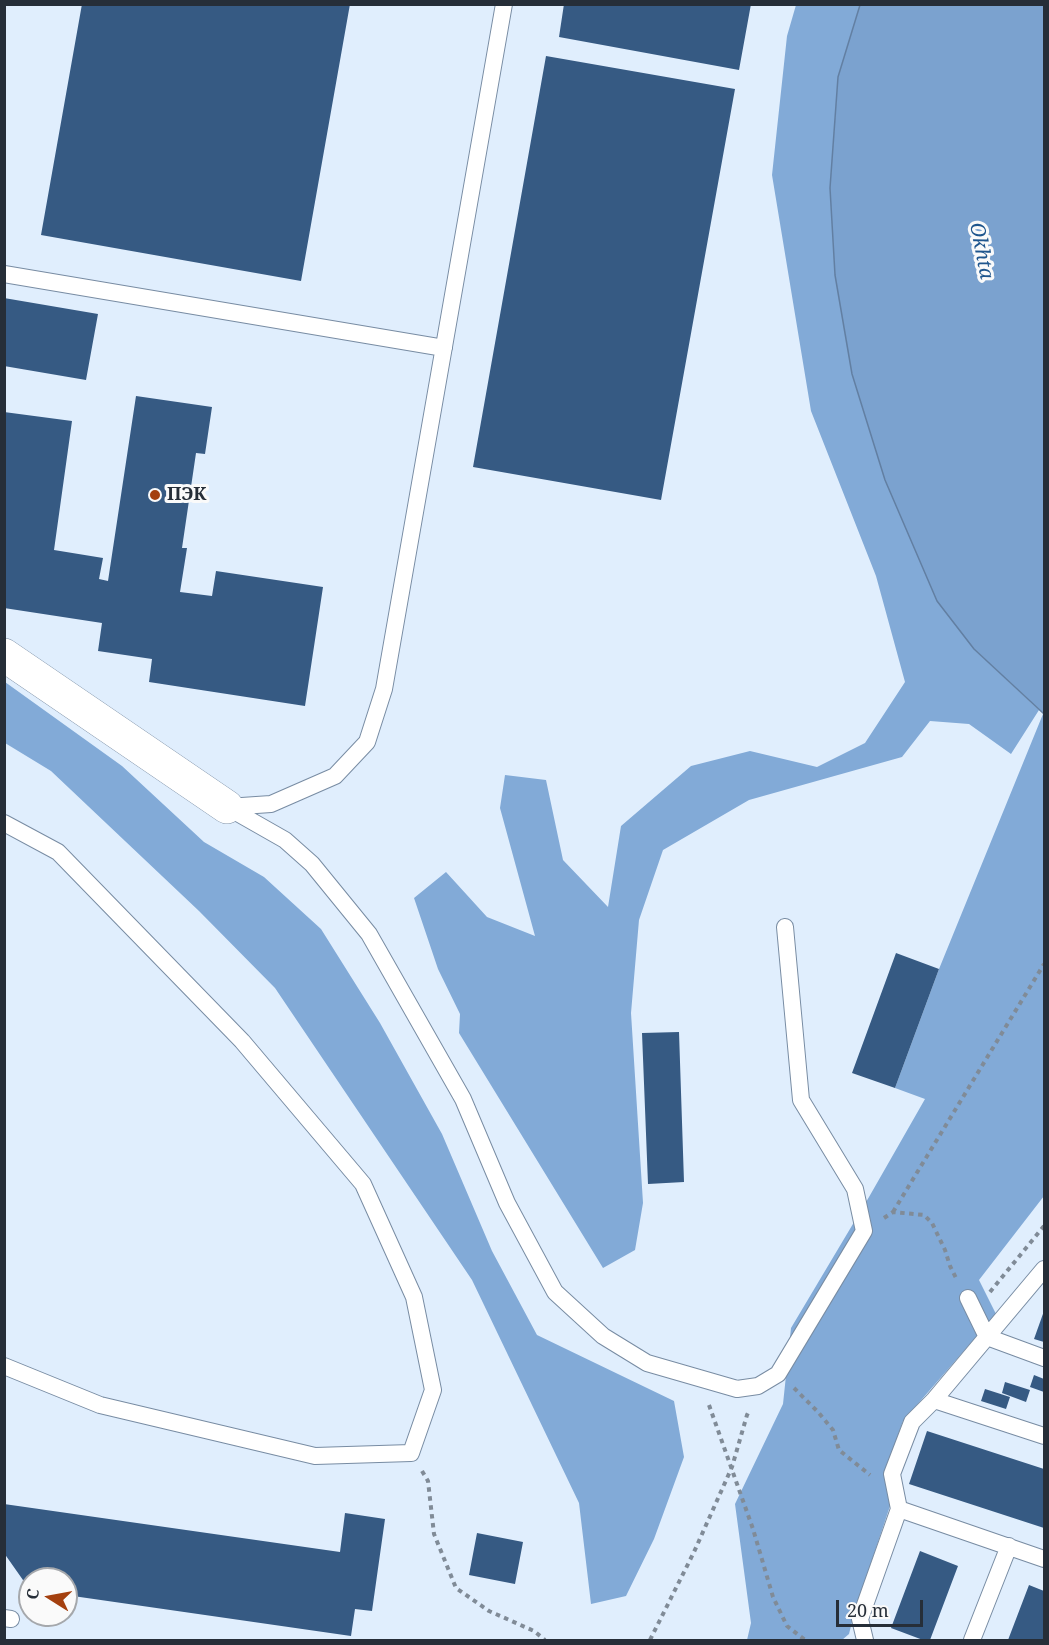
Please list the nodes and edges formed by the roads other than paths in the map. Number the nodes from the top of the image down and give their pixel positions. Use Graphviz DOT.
graph roads {
  1 [pos="504,4"];
  2 [pos="4,274"];
  3 [pos="444,348"];
  4 [pos="4,655"];
  5 [pos="227,807"];
  6 [pos="4,823"];
  7 [pos="785,927"];
  8 [pos="1044,1269"];
  9 [pos="971,1305"];
  10 [pos="987,1337"];
  11 [pos="1044,1358"];
  12 [pos="4,1366"];
  13 [pos="934,1400"];
  14 [pos="1044,1436"];
  15 [pos="899,1509"];
  16 [pos="1009,1546"];
  17 [pos="1044,1559"];
  18 [pos="865,1641"];
  19 [pos="972,1641"];
  1 -- 3 [label="lane"];
  2 -- 3 [label="lane"];
  3 -- 5 [label="lane"];
  4 -- 5 [label="street"];
  5 -- 7 [label="lane"];
  6 -- 12 [label="lane"];
  8 -- 10 [label="lane"];
  9 -- 10 [label="lane"];
  10 -- 11 [label="lane"];
  10 -- 13 [label="lane"];
  13 -- 14 [label="lane"];
  13 -- 15 [label="lane"];
  15 -- 16 [label="lane"];
  15 -- 18 [label="lane"];
  16 -- 17 [label="lane"];
  16 -- 19 [label="lane"];
}
